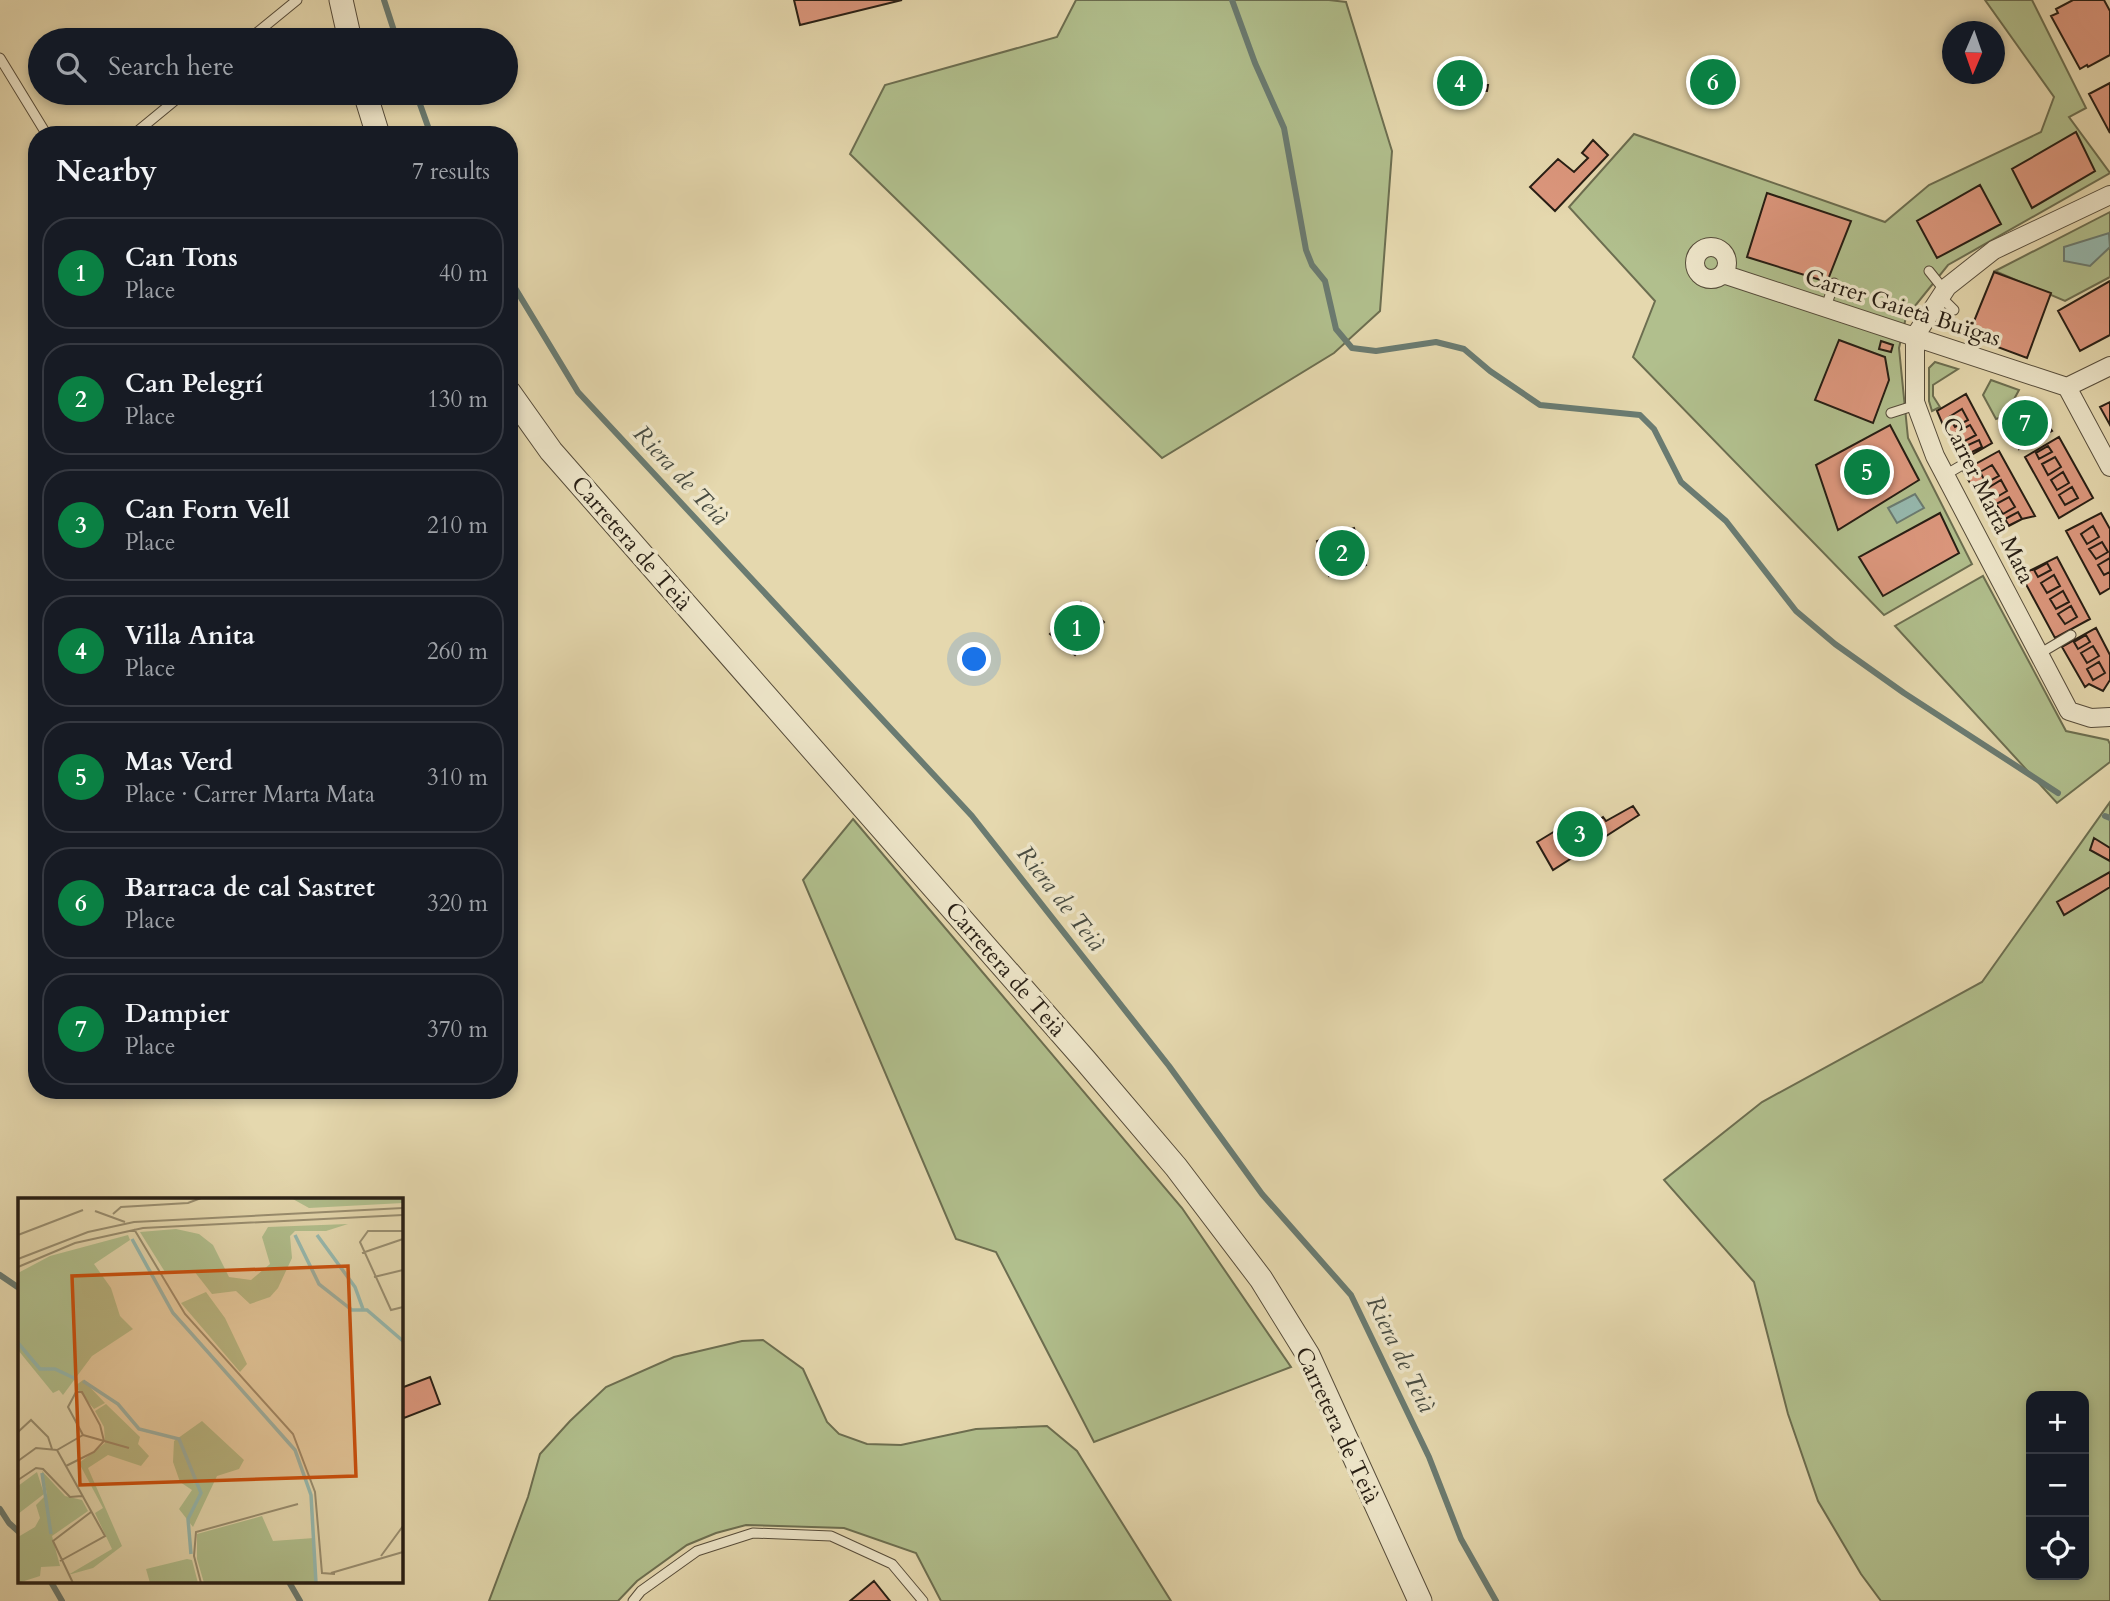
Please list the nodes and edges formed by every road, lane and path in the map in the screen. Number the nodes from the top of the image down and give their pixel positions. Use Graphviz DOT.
graph roads {
  1 [pos="297,0"];
  2 [pos="341,0"];
  3 [pos="263,28"];
  4 [pos="347,28"];
  5 [pos="0,58"];
  6 [pos="28,104"];
  7 [pos="29,105"];
  8 [pos="169,105"];
  9 [pos="369,105"];
  10 [pos="42,126"];
  11 [pos="144,126"];
  12 [pos="375,126"];
  13 [pos="2110,195"];
  14 [pos="1929,271"];
  15 [pos="1723,274"];
  16 [pos="1834,283"];
  17 [pos="1947,299"];
  18 [pos="1826,307"];
  19 [pos="1915,336"];
  20 [pos="2110,366"];
  21 [pos="2067,387"];
  22 [pos="518,405"];
  23 [pos="1916,405"];
  24 [pos="1891,413"];
  25 [pos="1969,461"];
  26 [pos="2110,467"];
  27 [pos="1945,475"];
  28 [pos="2071,635"];
  29 [pos="2039,654"];
  30 [pos="2110,717"];
  31 [pos="633,1601"];
  32 [pos="923,1601"];
  33 [pos="1420,1601"];
  1 -- 3 [label="lane"];
  2 -- 4 [label="street"];
  5 -- 6 [label="lane"];
  7 -- 10 [label="lane"];
  8 -- 11 [label="lane"];
  9 -- 12 [label="street"];
  13 -- 17 [label="street"];
  14 -- 17 [label="lane"];
  15 -- 18 [label="street, Carrer Gaietà Buïgas"];
  16 -- 18 [label="lane"];
  17 -- 19 [label="street"];
  18 -- 19 [label="street, Carrer Gaietà Buïgas"];
  19 -- 21 [label="street, Carrer Gaietà Buïgas"];
  19 -- 23 [label="street, Carrer Marta Mata"];
  20 -- 21 [label="street"];
  21 -- 26 [label="street"];
  22 -- 33 [label="street, Carretera de Teià"];
  23 -- 24 [label="lane"];
  23 -- 27 [label="street, Carrer Marta Mata"];
  25 -- 27 [label="lane"];
  27 -- 29 [label="street, Carrer Marta Mata"];
  28 -- 29 [label="lane"];
  29 -- 30 [label="street, Carrer Marta Mata"];
  31 -- 32 [label="lane"];
}
